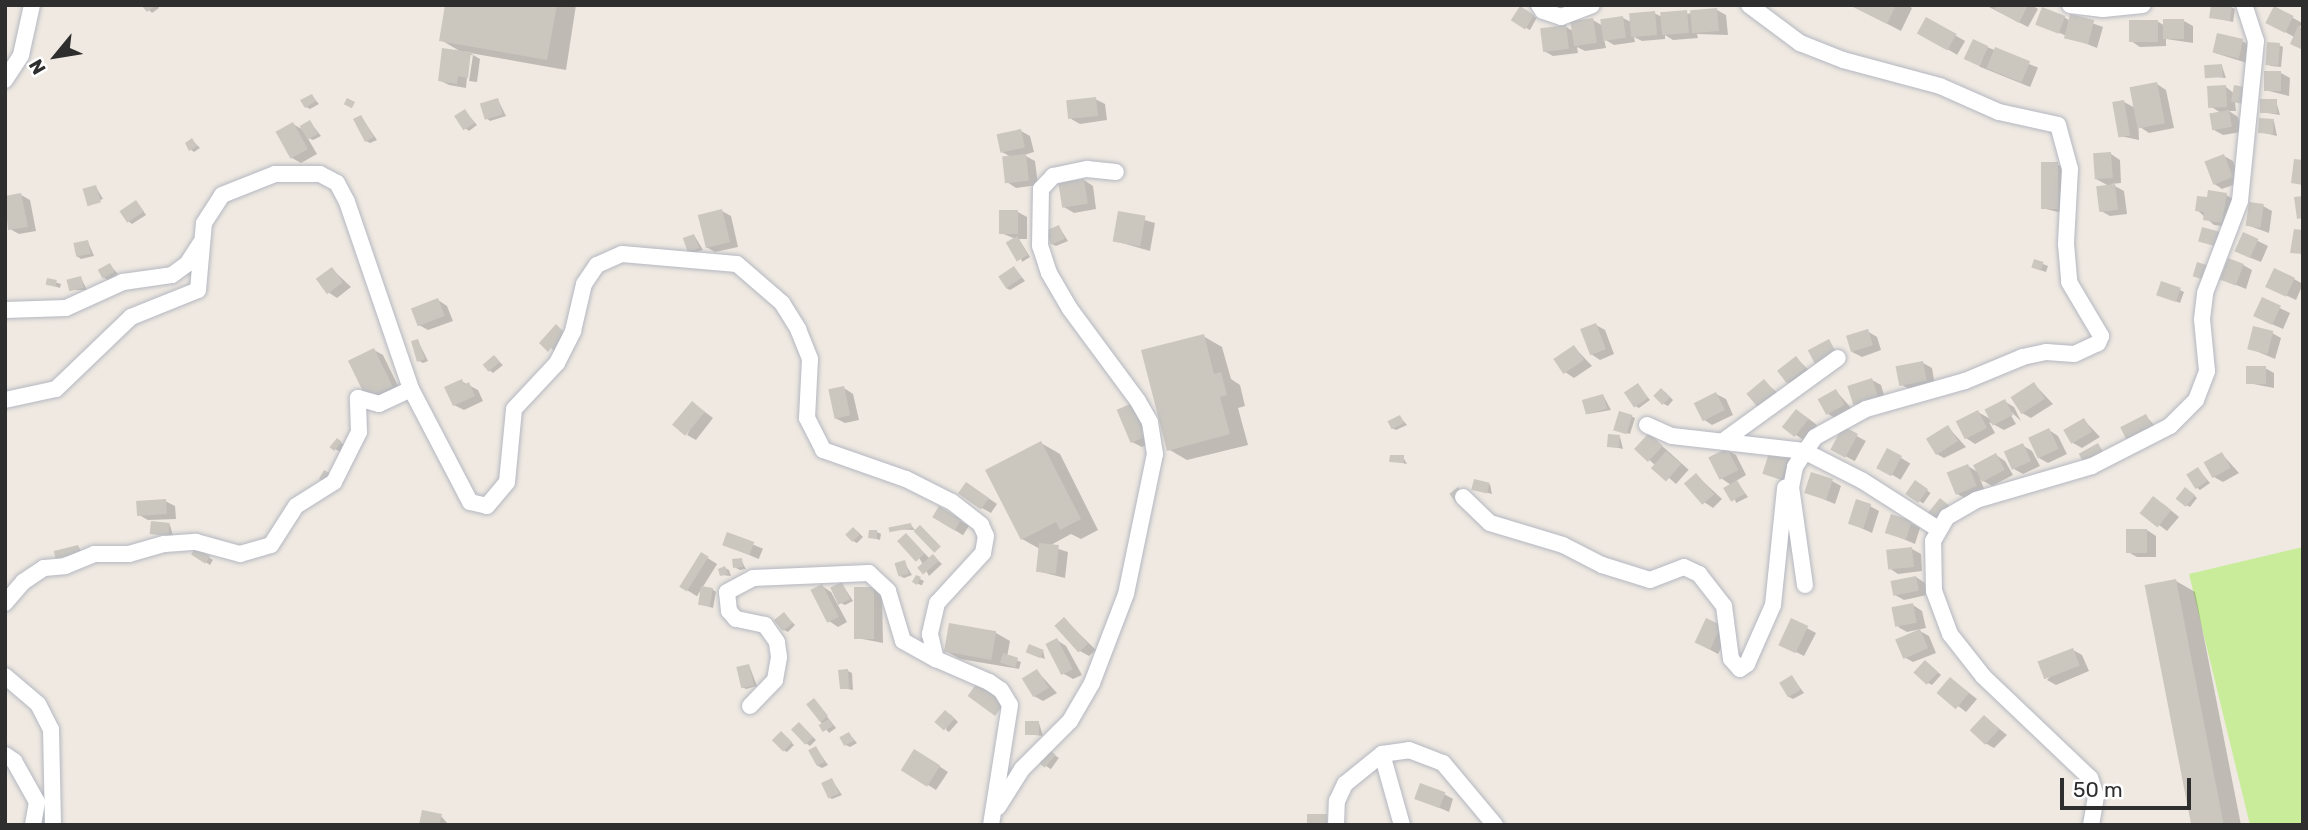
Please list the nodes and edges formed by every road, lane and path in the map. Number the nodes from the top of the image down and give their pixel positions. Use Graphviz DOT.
graph roads {
  1 [pos="32,5"];
  2 [pos="1539,5"];
  3 [pos="1592,5"];
  4 [pos="1749,5"];
  5 [pos="2070,5"];
  6 [pos="2143,5"];
  7 [pos="2244,5"];
  8 [pos="5,80"];
  9 [pos="1116,172"];
  10 [pos="201,242"];
  11 [pos="5,310"];
  12 [pos="1838,358"];
  13 [pos="411,389"];
  14 [pos="5,400"];
  15 [pos="1647,425"];
  16 [pos="1726,439"];
  17 [pos="1804,451"];
  18 [pos="1792,477"];
  19 [pos="1463,497"];
  20 [pos="1938,528"];
  21 [pos="1805,585"];
  22 [pos="5,603"];
  23 [pos="936,659"];
  24 [pos="5,676"];
  25 [pos="750,706"];
  26 [pos="1382,754"];
  27 [pos="5,755"];
  28 [pos="992,820"];
  29 [pos="33,825"];
  30 [pos="53,825"];
  31 [pos="1336,825"];
  32 [pos="1402,825"];
  33 [pos="1495,825"];
  34 [pos="2091,825"];
  1 -- 8 [label="street"];
  2 -- 3 [label="street"];
  4 -- 17 [label="street"];
  5 -- 6 [label="street"];
  7 -- 20 [label="street"];
  9 -- 28 [label="street"];
  10 -- 11 [label="street"];
  10 -- 13 [label="street"];
  10 -- 14 [label="street"];
  12 -- 16 [label="street"];
  13 -- 22 [label="street"];
  13 -- 23 [label="street"];
  15 -- 16 [label="street"];
  16 -- 17 [label="street"];
  17 -- 18 [label="street"];
  17 -- 20 [label="street"];
  18 -- 19 [label="street"];
  18 -- 21 [label="street"];
  20 -- 34 [label="street"];
  23 -- 25 [label="street"];
  23 -- 28 [label="street"];
  24 -- 30 [label="street"];
  26 -- 31 [label="street"];
  26 -- 32 [label="street"];
  26 -- 33 [label="street"];
  27 -- 29 [label="street"];
}
